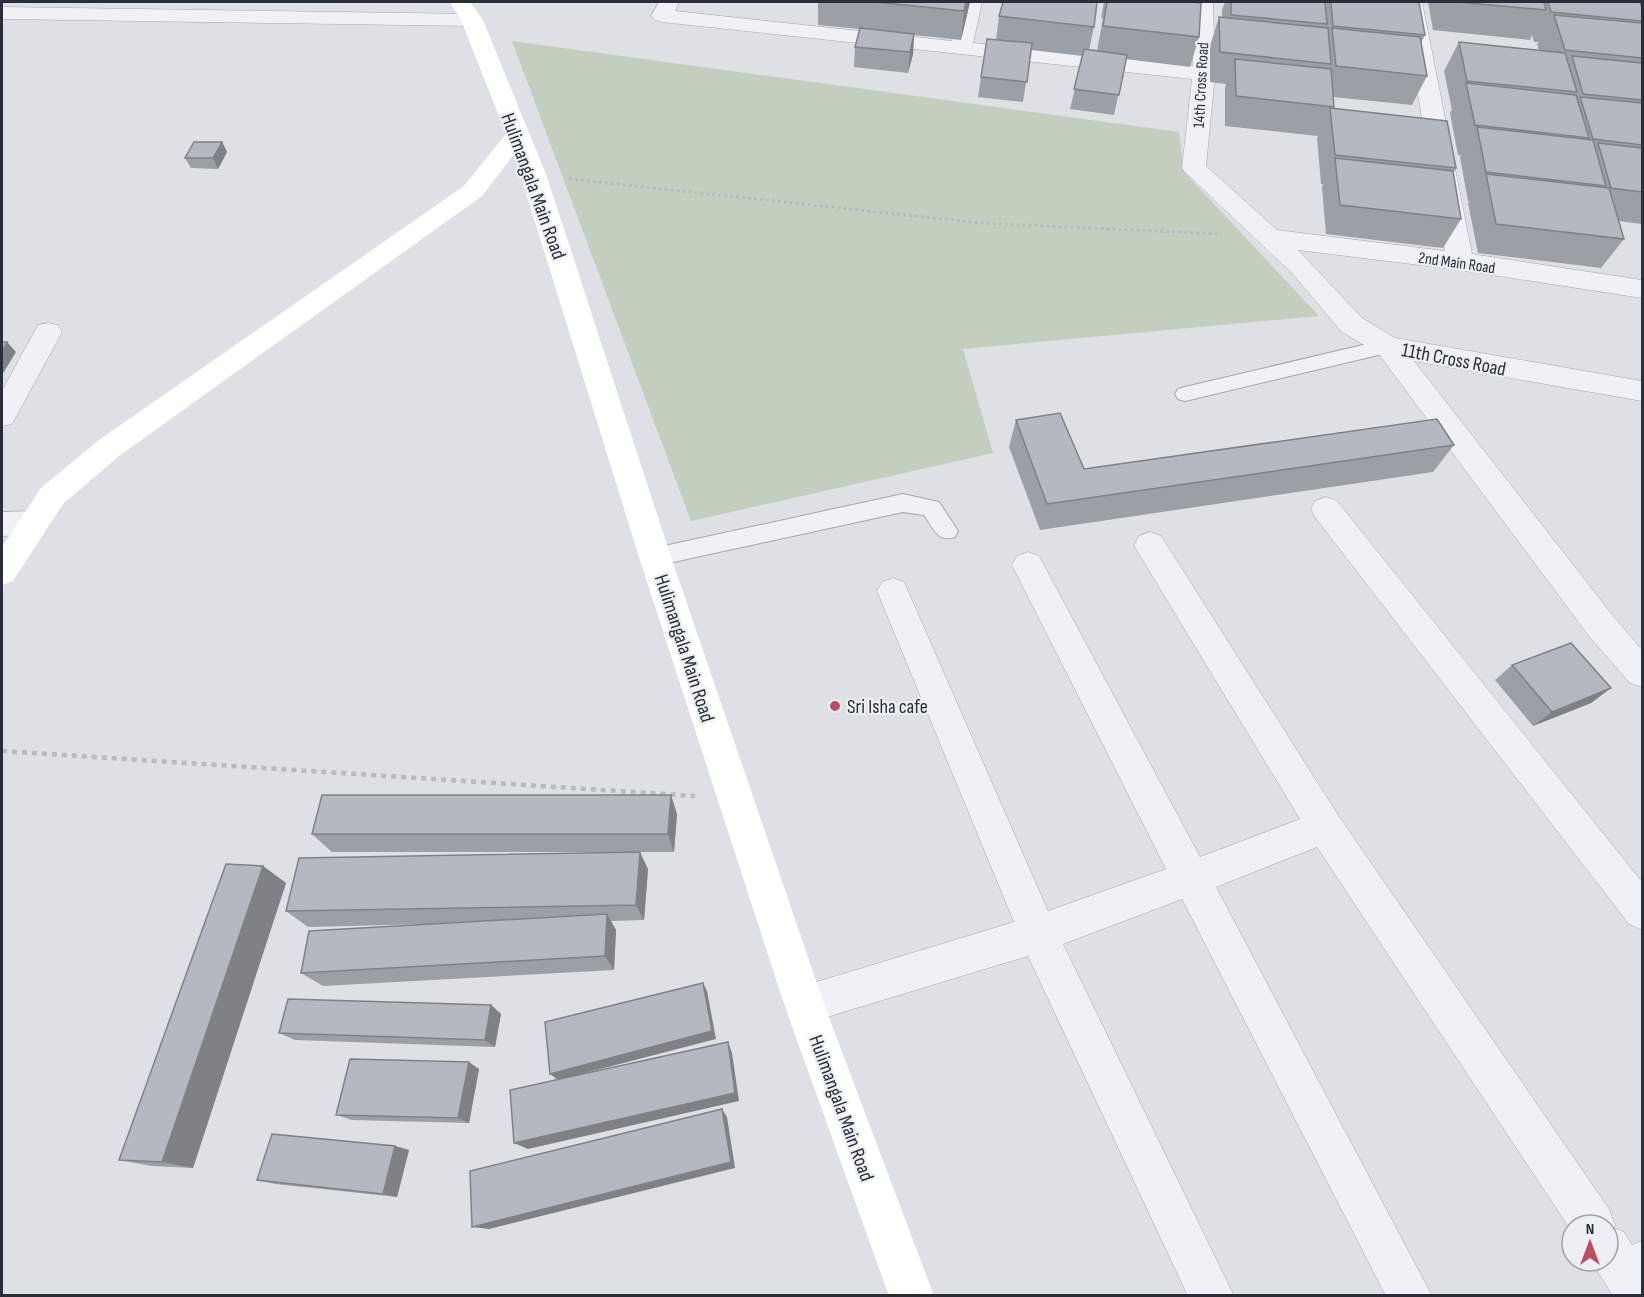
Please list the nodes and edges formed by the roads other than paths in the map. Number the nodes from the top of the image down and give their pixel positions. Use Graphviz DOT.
graph roads {
  1 [pos="972,2"];
  2 [pos="1203,2"];
  3 [pos="1412,2"];
  4 [pos="666,9"];
  5 [pos="466,11"];
  6 [pos="2,13"];
  7 [pos="961,49"];
  8 [pos="1204,74"];
  9 [pos="517,135"];
  10 [pos="1194,168"];
  11 [pos="1271,238"];
  12 [pos="1460,261"];
  13 [pos="1642,289"];
  14 [pos="48,332"];
  15 [pos="1388,346"];
  16 [pos="1642,391"];
  17 [pos="1185,394"];
  18 [pos="2,416"];
  19 [pos="1326,509"];
  20 [pos="34,523"];
  21 [pos="2,524"];
  22 [pos="947,531"];
  23 [pos="1150,545"];
  24 [pos="654,557"];
  25 [pos="1028,565"];
  26 [pos="2,572"];
  27 [pos="893,591"];
  28 [pos="1642,673"];
  29 [pos="1325,827"];
  30 [pos="1191,878"];
  31 [pos="1642,911"];
  32 [pos="1038,934"];
  33 [pos="804,1004"];
  34 [pos="1585,1213"];
  35 [pos="912,1296"];
  36 [pos="1212,1296"];
  37 [pos="1410,1296"];
  1 -- 7 [label="street"];
  2 -- 8 [label="street, 14th Cross Road"];
  3 -- 12 [label="street"];
  4 -- 7 [label="street"];
  5 -- 6 [label="street"];
  5 -- 9 [label="street, Hulimangala Main Road"];
  7 -- 8 [label="street"];
  8 -- 10 [label="street, 14th Cross Road"];
  9 -- 20 [label="street"];
  9 -- 24 [label="street, Hulimangala Main Road"];
  10 -- 11 [label="street, 11th Cross Road"];
  11 -- 12 [label="street, 2nd Main Road"];
  11 -- 15 [label="street, 11th Cross Road"];
  12 -- 13 [label="street, 2nd Main Road"];
  14 -- 18 [label="street"];
  15 -- 16 [label="street, 11th Cross Road"];
  15 -- 17 [label="lane"];
  15 -- 28 [label="street"];
  19 -- 31 [label="street"];
  20 -- 21 [label="street"];
  20 -- 26 [label="street"];
  22 -- 24 [label="lane"];
  23 -- 29 [label="street"];
  24 -- 33 [label="street, Hulimangala Main Road"];
  25 -- 30 [label="street"];
  27 -- 32 [label="street"];
  29 -- 30 [label="street"];
  29 -- 34 [label="street"];
  30 -- 32 [label="street"];
  30 -- 37 [label="street"];
  32 -- 33 [label="street"];
  32 -- 36 [label="street"];
  33 -- 35 [label="street, Hulimangala Main Road"];
}
